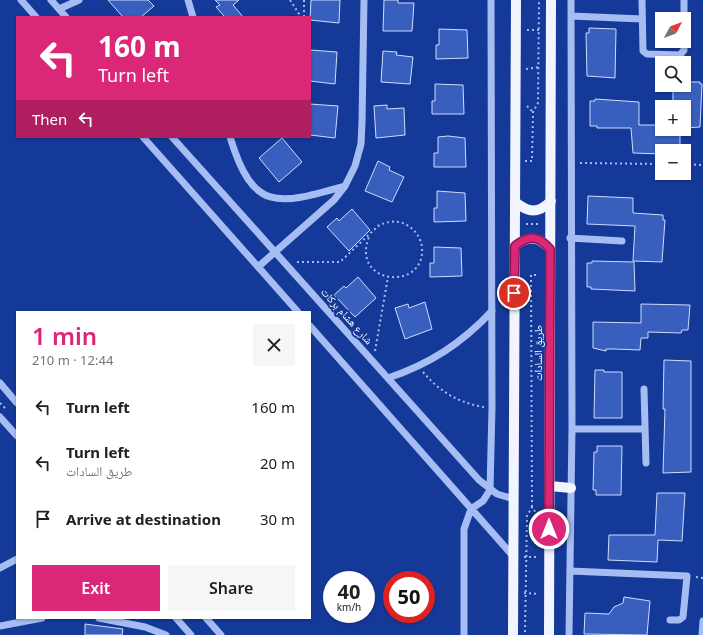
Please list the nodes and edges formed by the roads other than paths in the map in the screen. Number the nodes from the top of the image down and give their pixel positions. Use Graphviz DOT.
graph roads {
  1 [pos="21,0"];
  2 [pos="51,0"];
  3 [pos="80,0"];
  4 [pos="188,0"];
  5 [pos="364,0"];
  6 [pos="492,0"];
  7 [pos="516,0"];
  8 [pos="551,0"];
  9 [pos="571,0"];
  10 [pos="642,0"];
  11 [pos="684,0"];
  12 [pos="59,9"];
  13 [pos="35,16"];
  14 [pos="65,16"];
  15 [pos="193,16"];
  16 [pos="571,16"];
  17 [pos="642,18"];
  18 [pos="144,138"];
  19 [pos="173,138"];
  20 [pos="230,138"];
  21 [pos="345,186"];
  22 [pos="551,201"];
  23 [pos="515,202"];
  24 [pos="570,238"];
  25 [pos="622,241"];
  26 [pos="515,246"];
  27 [pos="550,249"];
  28 [pos="275,252"];
  29 [pos="258,267"];
  30 [pos="297,311"];
  31 [pos="492,311"];
  32 [pos="311,327"];
  33 [pos="388,378"];
  34 [pos="0,383"];
  35 [pos="644,389"];
  36 [pos="16,402"];
  37 [pos="0,417"];
  38 [pos="572,429"];
  39 [pos="645,429"];
  40 [pos="16,435"];
  41 [pos="646,463"];
  42 [pos="550,486"];
  43 [pos="571,488"];
  44 [pos="490,490"];
  45 [pos="514,499"];
  46 [pos="471,509"];
  47 [pos="513,556"];
  48 [pos="16,560"];
  49 [pos="0,568"];
  50 [pos="570,571"];
  51 [pos="37,619"];
  52 [pos="104,619"];
  53 [pos="177,619"];
  54 [pos="207,619"];
  55 [pos="670,620"];
  56 [pos="703,621"];
  57 [pos="0,626"];
  58 [pos="166,635"];
  59 [pos="191,635"];
  60 [pos="221,635"];
  61 [pos="464,635"];
  62 [pos="513,635"];
  63 [pos="549,635"];
  64 [pos="569,635"];
  65 [pos="702,635"];
  1 -- 13 [label="street"];
  2 -- 12 [label="street"];
  3 -- 12 [label="street"];
  4 -- 15 [label="street"];
  5 -- 21 [label="street"];
  6 -- 31 [label="street"];
  7 -- 23 [label="main road"];
  8 -- 22 [label="main road, طريق السادات"];
  9 -- 16 [label="street"];
  10 -- 17 [label="street"];
  11 -- 17 [label="street"];
  12 -- 14 [label="street"];
  16 -- 17 [label="street"];
  16 -- 24 [label="street"];
  18 -- 29 [label="street"];
  19 -- 28 [label="street, شارع هشام بركات"];
  20 -- 21 [label="street"];
  21 -- 28 [label="street"];
  22 -- 23 [label="main road"];
  22 -- 27 [label="main road, طريق السادات"];
  23 -- 26 [label="main road"];
  24 -- 25 [label="street"];
  24 -- 38 [label="street"];
  26 -- 27 [label="main road"];
  26 -- 45 [label="main road"];
  27 -- 42 [label="main road, طريق السادات"];
  28 -- 29 [label="street"];
  28 -- 33 [label="street, شارع هشام بركات"];
  29 -- 30 [label="street"];
  31 -- 33 [label="street"];
  31 -- 44 [label="street"];
  32 -- 46 [label="street"];
  33 -- 44 [label="street, شارع هشام بركات"];
  34 -- 36 [label="street"];
  35 -- 39 [label="street"];
  37 -- 40 [label="street"];
  38 -- 39 [label="street"];
  38 -- 43 [label="street"];
  39 -- 41 [label="street"];
  42 -- 43 [label="main road"];
  42 -- 63 [label="main road, طريق السادات"];
  43 -- 50 [label="street"];
  44 -- 45 [label="street, شارع هشام بركات"];
  44 -- 46 [label="street"];
  45 -- 47 [label="main road"];
  46 -- 47 [label="street"];
  46 -- 61 [label="street"];
  47 -- 62 [label="main road"];
  48 -- 49 [label="street"];
  50 -- 55 [label="street"];
  50 -- 64 [label="street"];
  51 -- 57 [label="street"];
  52 -- 58 [label="street"];
  53 -- 59 [label="street"];
  54 -- 60 [label="street"];
  56 -- 65 [label="street"];
}
